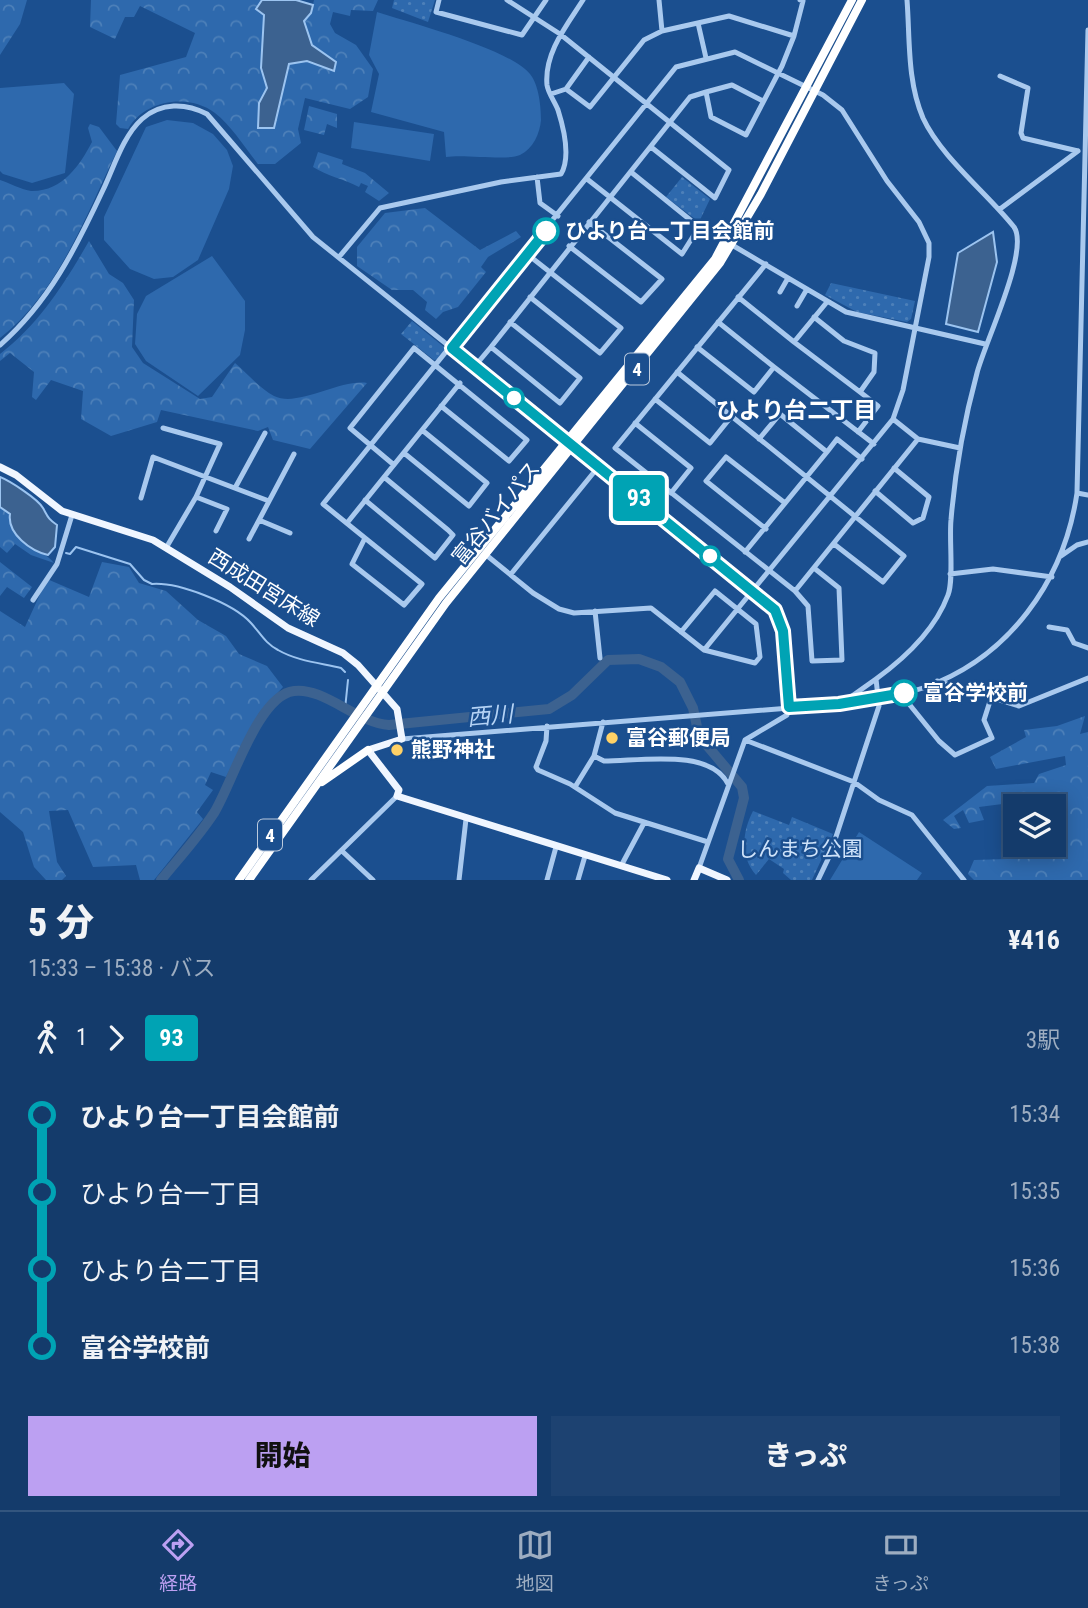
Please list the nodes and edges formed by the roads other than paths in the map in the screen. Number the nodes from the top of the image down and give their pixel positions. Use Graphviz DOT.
graph roads {
  1 [pos="439,0"];
  2 [pos="507,0"];
  3 [pos="546,0"];
  4 [pos="583,0"];
  5 [pos="659,0"];
  6 [pos="800,0"];
  7 [pos="852,0"];
  8 [pos="862,0"];
  9 [pos="906,0"];
  10 [pos="535,16"];
  11 [pos="698,23"];
  12 [pos="1088,30"];
  13 [pos="662,31"];
  14 [pos="560,34"];
  15 [pos="794,36"];
  16 [pos="589,57"];
  17 [pos="706,58"];
  18 [pos="779,72"];
  19 [pos="1000,76"];
  20 [pos="615,77"];
  21 [pos="566,89"];
  22 [pos="810,89"];
  23 [pos="706,92"];
  24 [pos="551,94"];
  25 [pos="763,101"];
  26 [pos="648,103"];
  27 [pos="1087,105"];
  28 [pos="671,122"];
  29 [pos="651,147"];
  30 [pos="1081,151"];
  31 [pos="631,172"];
  32 [pos="537,177"];
  33 [pos="587,179"];
  34 [pos="611,197"];
  35 [pos="1000,209"];
  36 [pos="558,216"];
  37 [pos="589,222"];
  38 [pos="732,244"];
  39 [pos="569,246"];
  40 [pos="527,254"];
  41 [pos="340,257"];
  42 [pos="766,264"];
  43 [pos="551,272"];
  44 [pos="788,278"];
  45 [pos="807,289"];
  46 [pos="780,292"];
  47 [pos="530,297"];
  48 [pos="738,297"];
  49 [pos="827,302"];
  50 [pos="797,306"];
  51 [pos="814,317"];
  52 [pos="718,321"];
  53 [pos="510,323"];
  54 [pos="915,329"];
  55 [pos="794,342"];
  56 [pos="985,344"];
  57 [pos="0,345"];
  58 [pos="491,347"];
  59 [pos="697,347"];
  60 [pos="452,348"];
  61 [pos="437,366"];
  62 [pos="475,366"];
  63 [pos="774,367"];
  64 [pos="677,372"];
  65 [pos="1079,374"];
  66 [pos="1088,374"];
  67 [pos="460,383"];
  68 [pos="860,392"];
  69 [pos="655,399"];
  70 [pos="441,406"];
  71 [pos="731,416"];
  72 [pos="893,419"];
  73 [pos="635,423"];
  74 [pos="163,428"];
  75 [pos="422,430"];
  76 [pos="858,432"];
  77 [pos="265,433"];
  78 [pos="759,439"];
  79 [pos="918,439"];
  80 [pos="570,444"];
  81 [pos="874,444"];
  82 [pos="372,447"];
  83 [pos="960,448"];
  84 [pos="827,452"];
  85 [pos="404,453"];
  86 [pos="294,454"];
  87 [pos="862,459"];
  88 [pos="394,465"];
  89 [pos="599,466"];
  90 [pos="0,467"];
  91 [pos="894,468"];
  92 [pos="205,477"];
  93 [pos="384,477"];
  94 [pos="806,477"];
  95 [pos="235,488"];
  96 [pos="875,491"];
  97 [pos="671,493"];
  98 [pos="1077,493"];
  99 [pos="1088,495"];
  100 [pos="196,497"];
  101 [pos="831,497"];
  102 [pos="141,498"];
  103 [pos="365,500"];
  104 [pos="269,501"];
  105 [pos="785,503"];
  106 [pos="72,515"];
  107 [pos="855,517"];
  108 [pos="259,520"];
  109 [pos="347,523"];
  110 [pos="766,528"];
  111 [pos="216,531"];
  112 [pos="290,533"];
  113 [pos="365,538"];
  114 [pos="248,539"];
  115 [pos="1088,542"];
  116 [pos="834,544"];
  117 [pos="166,548"];
  118 [pos="745,552"];
  119 [pos="485,554"];
  120 [pos="1061,556"];
  121 [pos="814,568"];
  122 [pos="770,572"];
  123 [pos="512,574"];
  124 [pos="950,574"];
  125 [pos="1052,577"];
  126 [pos="795,591"];
  127 [pos="754,592"];
  128 [pos="33,600"];
  129 [pos="739,610"];
  130 [pos="595,611"];
  131 [pos="1049,627"];
  132 [pos="681,632"];
  133 [pos="1087,646"];
  134 [pos="704,650"];
  135 [pos="600,657"];
  136 [pos="1088,678"];
  137 [pos="876,679"];
  138 [pos="937,681"];
  139 [pos="379,688"];
  140 [pos="901,694"];
  141 [pos="878,697"];
  142 [pos="991,698"];
  143 [pos="839,704"];
  144 [pos="789,707"];
  145 [pos="603,722"];
  146 [pos="547,726"];
  147 [pos="401,736"];
  148 [pos="745,740"];
  149 [pos="368,750"];
  150 [pos="594,756"];
  151 [pos="729,782"];
  152 [pos="855,782"];
  153 [pos="575,787"];
  154 [pos="304,793"];
  155 [pos="397,796"];
  156 [pos="466,819"];
  157 [pos="643,823"];
  158 [pos="708,842"];
  159 [pos="556,847"];
  160 [pos="342,851"];
  161 [pos="585,856"];
  162 [pos="621,866"];
  163 [pos="699,868"];
  164 [pos="962,879"];
  165 [pos="239,880"];
  166 [pos="248,880"];
  167 [pos="311,880"];
  168 [pos="373,880"];
  169 [pos="459,880"];
  170 [pos="547,880"];
  171 [pos="578,880"];
  172 [pos="667,880"];
  173 [pos="694,880"];
  174 [pos="727,880"];
  175 [pos="818,880"];
  1 -- 10 [label="street"];
  2 -- 10 [label="street"];
  3 -- 10 [label="street"];
  4 -- 14 [label="street"];
  5 -- 13 [label="street"];
  6 -- 15 [label="street"];
  7 -- 22 [label="highway, 富谷バイパス / 4"];
  8 -- 22 [label="highway, 富谷バイパス / 4"];
  9 -- 35 [label="street"];
  10 -- 14 [label="street"];
  11 -- 13 [label="street"];
  11 -- 15 [label="street"];
  11 -- 17 [label="street"];
  12 -- 27 [label="street"];
  13 -- 20 [label="street"];
  14 -- 16 [label="street"];
  14 -- 24 [label="street"];
  15 -- 18 [label="street"];
  16 -- 20 [label="street"];
  16 -- 21 [label="street"];
  17 -- 18 [label="street"];
  17 -- 26 [label="street"];
  18 -- 22 [label="street"];
  18 -- 25 [label="street"];
  19 -- 30 [label="street"];
  20 -- 21 [label="street"];
  20 -- 26 [label="street"];
  21 -- 24 [label="street"];
  22 -- 38 [label="highway, 富谷バイパス / 4"];
  22 -- 54 [label="street"];
  22 -- 80 [label="highway, 富谷バイパス / 4"];
  23 -- 25 [label="street"];
  23 -- 25 [label="street"];
  23 -- 28 [label="street"];
  24 -- 32 [label="street"];
  26 -- 28 [label="street"];
  26 -- 33 [label="street"];
  27 -- 30 [label="street"];
  28 -- 29 [label="street"];
  28 -- 29 [label="street"];
  29 -- 31 [label="street"];
  30 -- 35 [label="street"];
  30 -- 65 [label="street"];
  31 -- 34 [label="street"];
  31 -- 34 [label="street"];
  32 -- 36 [label="street"];
  32 -- 41 [label="street"];
  33 -- 34 [label="street"];
  33 -- 36 [label="street"];
  34 -- 37 [label="street"];
  35 -- 56 [label="street"];
  36 -- 40 [label="street"];
  37 -- 39 [label="street"];
  37 -- 39 [label="street"];
  38 -- 42 [label="street"];
  38 -- 80 [label="highway, 富谷バイパス / 4"];
  39 -- 43 [label="street"];
  40 -- 43 [label="street"];
  40 -- 60 [label="street"];
  41 -- 57 [label="street"];
  41 -- 60 [label="street"];
  42 -- 44 [label="street"];
  42 -- 48 [label="street"];
  43 -- 47 [label="street"];
  43 -- 47 [label="street"];
  44 -- 45 [label="street"];
  44 -- 46 [label="street"];
  45 -- 49 [label="street"];
  45 -- 50 [label="street"];
  47 -- 53 [label="street"];
  48 -- 52 [label="street"];
  48 -- 55 [label="street"];
  49 -- 51 [label="street"];
  49 -- 54 [label="street"];
  51 -- 55 [label="street"];
  51 -- 68 [label="street"];
  52 -- 59 [label="street"];
  52 -- 63 [label="street"];
  53 -- 58 [label="street"];
  53 -- 58 [label="street"];
  54 -- 56 [label="street"];
  54 -- 72 [label="street"];
  55 -- 68 [label="street"];
  56 -- 83 [label="street"];
  58 -- 62 [label="street"];
  59 -- 63 [label="street"];
  59 -- 64 [label="street"];
  60 -- 61 [label="street"];
  60 -- 62 [label="street"];
  61 -- 67 [label="street"];
  61 -- 82 [label="street"];
  61 -- 82 [label="street"];
  62 -- 80 [label="street"];
  63 -- 76 [label="street"];
  64 -- 69 [label="street"];
  64 -- 71 [label="street"];
  65 -- 66 [label="street"];
  65 -- 98 [label="street"];
  67 -- 70 [label="street"];
  67 -- 70 [label="street"];
  68 -- 76 [label="street"];
  69 -- 71 [label="street"];
  69 -- 73 [label="street"];
  70 -- 75 [label="street"];
  71 -- 78 [label="street"];
  72 -- 79 [label="street"];
  72 -- 81 [label="street"];
  73 -- 97 [label="street"];
  73 -- 97 [label="street"];
  74 -- 92 [label="street"];
  75 -- 85 [label="street"];
  75 -- 85 [label="street"];
  76 -- 81 [label="street"];
  77 -- 95 [label="street"];
  78 -- 84 [label="street"];
  78 -- 94 [label="street"];
  79 -- 83 [label="street"];
  79 -- 91 [label="street"];
  80 -- 89 [label="street"];
  80 -- 119 [label="highway, 富谷バイパス / 4"];
  80 -- 139 [label="highway, 富谷バイパス / 4"];
  81 -- 87 [label="street"];
  82 -- 88 [label="street"];
  82 -- 109 [label="street"];
  83 -- 124 [label="street"];
  84 -- 87 [label="street"];
  84 -- 94 [label="street"];
  85 -- 88 [label="street"];
  86 -- 104 [label="street"];
  87 -- 101 [label="street"];
  88 -- 93 [label="street"];
  89 -- 123 [label="street"];
  89 -- 127 [label="street"];
  90 -- 106 [label="main road, 西成田宮床線"];
  91 -- 96 [label="street"];
  91 -- 96 [label="street"];
  92 -- 95 [label="street"];
  92 -- 100 [label="street"];
  92 -- 102 [label="street"];
  93 -- 103 [label="street"];
  93 -- 103 [label="street"];
  94 -- 101 [label="street"];
  94 -- 105 [label="street"];
  95 -- 104 [label="street"];
  96 -- 107 [label="street"];
  97 -- 118 [label="street"];
  98 -- 99 [label="street"];
  98 -- 120 [label="street"];
  100 -- 111 [label="street"];
  100 -- 117 [label="street"];
  101 -- 107 [label="street"];
  101 -- 122 [label="street"];
  103 -- 109 [label="street"];
  104 -- 108 [label="street"];
  105 -- 110 [label="street"];
  105 -- 110 [label="street"];
  106 -- 117 [label="main road, 西成田宮床線"];
  106 -- 128 [label="street"];
  107 -- 116 [label="street"];
  107 -- 116 [label="street"];
  108 -- 112 [label="street"];
  108 -- 114 [label="street"];
  109 -- 113 [label="street"];
  110 -- 118 [label="street"];
  113 -- 113 [label="street"];
  115 -- 120 [label="street"];
  116 -- 121 [label="street"];
  117 -- 139 [label="main road, 西成田宮床線"];
  118 -- 122 [label="street"];
  119 -- 123 [label="street"];
  119 -- 139 [label="highway, 富谷バイパス / 4"];
  120 -- 125 [label="street"];
  121 -- 126 [label="street"];
  121 -- 126 [label="street"];
  122 -- 126 [label="street"];
  122 -- 127 [label="street"];
  123 -- 130 [label="street"];
  124 -- 125 [label="street"];
  124 -- 137 [label="street"];
  125 -- 138 [label="street"];
  127 -- 129 [label="street"];
  127 -- 144 [label="street"];
  129 -- 132 [label="street"];
  129 -- 134 [label="street"];
  129 -- 134 [label="street"];
  130 -- 132 [label="street"];
  130 -- 135 [label="street"];
  131 -- 133 [label="street"];
  132 -- 134 [label="street"];
  136 -- 142 [label="street"];
  137 -- 141 [label="street"];
  137 -- 143 [label="street"];
  138 -- 140 [label="street"];
  138 -- 142 [label="street"];
  139 -- 147 [label="main road, 西成田宮床線"];
  139 -- 154 [label="highway, 富谷バイパス / 4"];
  140 -- 141 [label="street"];
  140 -- 142 [label="street"];
  141 -- 143 [label="street"];
  141 -- 152 [label="street"];
  143 -- 144 [label="street"];
  144 -- 145 [label="street"];
  144 -- 148 [label="street"];
  145 -- 146 [label="street"];
  145 -- 150 [label="street"];
  146 -- 147 [label="street"];
  146 -- 153 [label="street"];
  147 -- 149 [label="main road"];
  148 -- 151 [label="street"];
  148 -- 152 [label="street"];
  149 -- 154 [label="highway"];
  149 -- 155 [label="main road"];
  150 -- 151 [label="street"];
  150 -- 153 [label="street"];
  151 -- 158 [label="street"];
  152 -- 164 [label="street"];
  152 -- 175 [label="street"];
  153 -- 157 [label="street"];
  154 -- 165 [label="highway, 4"];
  154 -- 166 [label="highway, 4"];
  155 -- 156 [label="main road"];
  155 -- 160 [label="street"];
  156 -- 159 [label="main road"];
  156 -- 169 [label="street"];
  157 -- 158 [label="street"];
  157 -- 162 [label="street"];
  158 -- 163 [label="street"];
  159 -- 161 [label="main road"];
  159 -- 170 [label="street"];
  160 -- 167 [label="street"];
  160 -- 168 [label="street"];
  161 -- 162 [label="main road"];
  161 -- 171 [label="street"];
  162 -- 172 [label="main road"];
  163 -- 173 [label="main road"];
  163 -- 174 [label="main road"];
}
